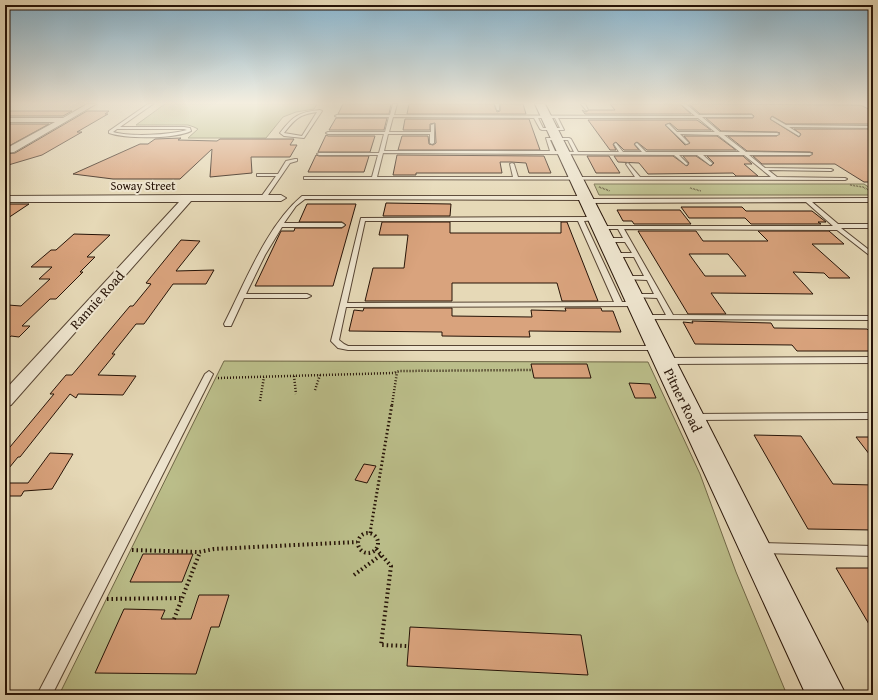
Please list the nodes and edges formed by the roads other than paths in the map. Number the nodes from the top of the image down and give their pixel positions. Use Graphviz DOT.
graph roads {
  1 [pos="33,137"];
  2 [pos="387,137"];
  3 [pos="432,137"];
  4 [pos="543,137"];
  5 [pos="555,137"];
  6 [pos="557,137"];
  7 [pos="557,137"];
  8 [pos="680,137"];
  9 [pos="723,137"];
  10 [pos="432,143"];
  11 [pos="687,143"];
  12 [pos="616,144"];
  13 [pos="637,144"];
  14 [pos="8,150"];
  15 [pos="382,153"];
  16 [pos="577,153"];
  17 [pos="622,153"];
  18 [pos="645,153"];
  19 [pos="675,153"];
  20 [pos="698,153"];
  21 [pos="744,153"];
  22 [pos="319,154"];
  23 [pos="810,154"];
  24 [pos="295,160"];
  25 [pos="512,164"];
  26 [pos="628,164"];
  27 [pos="686,164"];
  28 [pos="710,164"];
  29 [pos="764,169"];
  30 [pos="830,170"];
  31 [pos="259,175"];
  32 [pos="279,175"];
  33 [pos="306,178"];
  34 [pos="374,178"];
  35 [pos="516,178"];
  36 [pos="639,179"];
  37 [pos="776,179"];
  38 [pos="845,182"];
  39 [pos="583,192"];
  40 [pos="264,197"];
  41 [pos="188,198"];
  42 [pos="281,198"];
  43 [pos="5,199"];
  44 [pos="807,200"];
  45 [pos="873,200"];
  46 [pos="580,219"];
  47 [pos="342,224"];
  48 [pos="280,225"];
  49 [pos="873,226"];
  50 [pos="837,227"];
  51 [pos="873,256"];
  52 [pos="617,265"];
  53 [pos="242,296"];
  54 [pos="307,296"];
  55 [pos="344,305"];
  56 [pos="670,317"];
  57 [pos="873,318"];
  58 [pos="228,324"];
  59 [pos="661,355"];
  60 [pos="873,360"];
  61 [pos="208,377"];
  62 [pos="5,402"];
  63 [pos="873,416"];
  64 [pos="691,417"];
  65 [pos="754,548"];
  66 [pos="873,551"];
  67 [pos="44,695"];
  68 [pos="826,695"];
  1 -- 14 [label="street"];
  2 -- 15 [label="lane"];
  3 -- 10 [label="lane"];
  4 -- 15 [label="lane"];
  5 -- 39 [label="street, Pitner Road"];
  6 -- 16 [label="lane"];
  7 -- 16 [label="lane"];
  8 -- 11 [label="lane"];
  9 -- 21 [label="lane"];
  12 -- 17 [label="lane"];
  13 -- 18 [label="lane"];
  15 -- 22 [label="lane"];
  15 -- 34 [label="lane"];
  16 -- 17 [label="lane"];
  17 -- 18 [label="lane"];
  18 -- 19 [label="lane"];
  19 -- 20 [label="lane"];
  19 -- 27 [label="lane"];
  20 -- 21 [label="lane"];
  20 -- 28 [label="lane"];
  21 -- 23 [label="lane"];
  21 -- 29 [label="lane"];
  24 -- 32 [label="lane"];
  25 -- 35 [label="lane"];
  26 -- 36 [label="lane"];
  29 -- 30 [label="lane"];
  29 -- 37 [label="lane"];
  31 -- 32 [label="lane"];
  32 -- 40 [label="lane"];
  33 -- 34 [label="lane"];
  34 -- 35 [label="lane"];
  35 -- 39 [label="lane"];
  36 -- 37 [label="lane"];
  36 -- 39 [label="lane"];
  37 -- 38 [label="lane"];
  39 -- 44 [label="lane"];
  39 -- 48 [label="lane"];
  39 -- 52 [label="street, Pitner Road"];
  40 -- 41 [label="street, Soway Street"];
  40 -- 42 [label="street, Soway Street"];
  41 -- 43 [label="street, Soway Street"];
  41 -- 62 [label="street, Rannie Road"];
  44 -- 45 [label="lane"];
  44 -- 50 [label="lane"];
  46 -- 52 [label="lane"];
  46 -- 52 [label="lane"];
  46 -- 55 [label="lane"];
  47 -- 48 [label="lane"];
  48 -- 53 [label="lane"];
  49 -- 50 [label="lane"];
  50 -- 51 [label="lane"];
  50 -- 52 [label="lane"];
  52 -- 55 [label="lane"];
  52 -- 56 [label="lane"];
  52 -- 56 [label="lane"];
  52 -- 59 [label="street, Pitner Road"];
  53 -- 54 [label="lane"];
  53 -- 58 [label="lane"];
  55 -- 59 [label="lane"];
  56 -- 57 [label="lane"];
  59 -- 60 [label="lane"];
  59 -- 64 [label="street, Pitner Road"];
  61 -- 67 [label="lane"];
  63 -- 64 [label="lane"];
  64 -- 65 [label="street, Pitner Road"];
  65 -- 66 [label="lane"];
  65 -- 68 [label="street, Pitner Road"];
}
